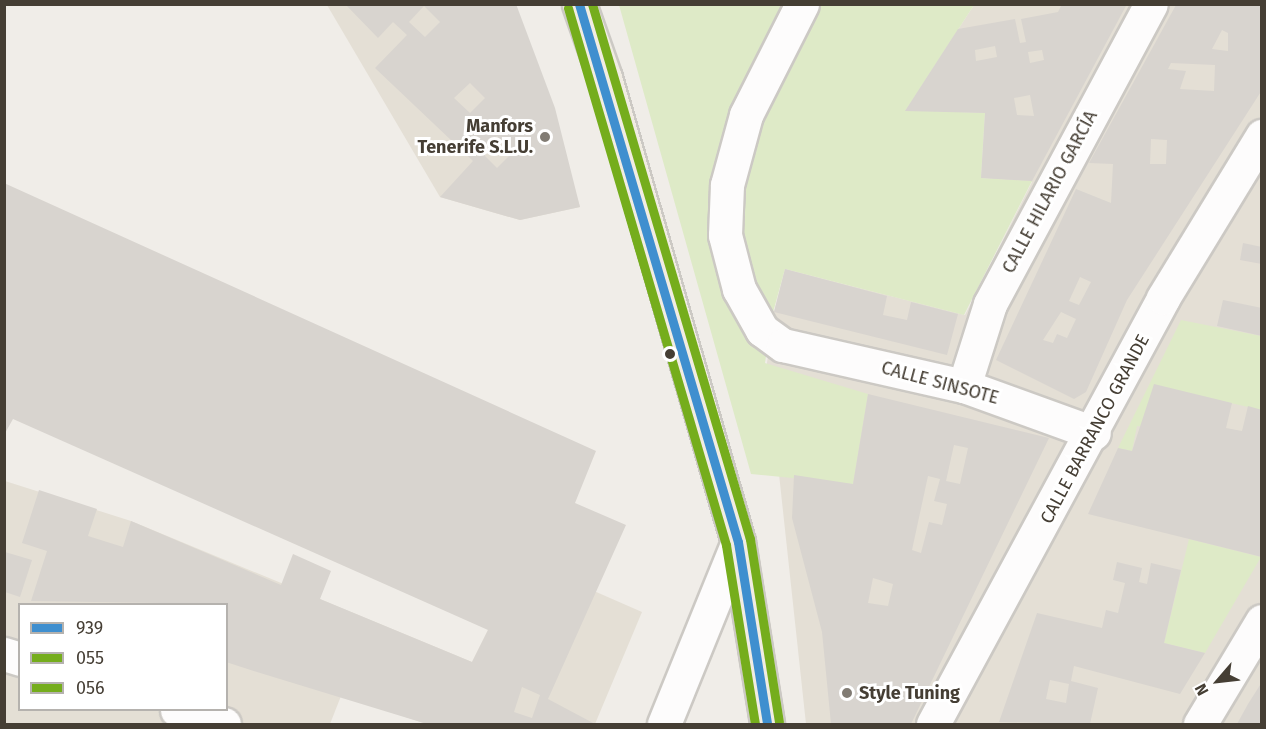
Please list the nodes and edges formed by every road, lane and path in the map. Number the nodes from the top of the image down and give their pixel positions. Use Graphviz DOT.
graph roads {
  1 [pos="579,4"];
  2 [pos="802,4"];
  3 [pos="1151,4"];
  4 [pos="1262,136"];
  5 [pos="964,386"];
  6 [pos="1094,433"];
  7 [pos="738,542"];
  8 [pos="1262,621"];
  9 [pos="180,711"];
  10 [pos="224,724"];
  11 [pos="664,724"];
  12 [pos="767,724"];
  13 [pos="933,724"];
  14 [pos="1200,724"];
  1 -- 7 [label="main road"];
  2 -- 5 [label="street, CALLE SINSOTE"];
  3 -- 5 [label="street, CALLE HILARIO GARCÍA"];
  4 -- 6 [label="street, CALLE BARRANCO GRANDE"];
  5 -- 6 [label="street, CALLE SINSOTE"];
  6 -- 13 [label="street, CALLE BARRANCO GRANDE"];
  7 -- 11 [label="street"];
  7 -- 12 [label="main road"];
  8 -- 14 [label="street"];
  9 -- 10 [label="street"];
}
